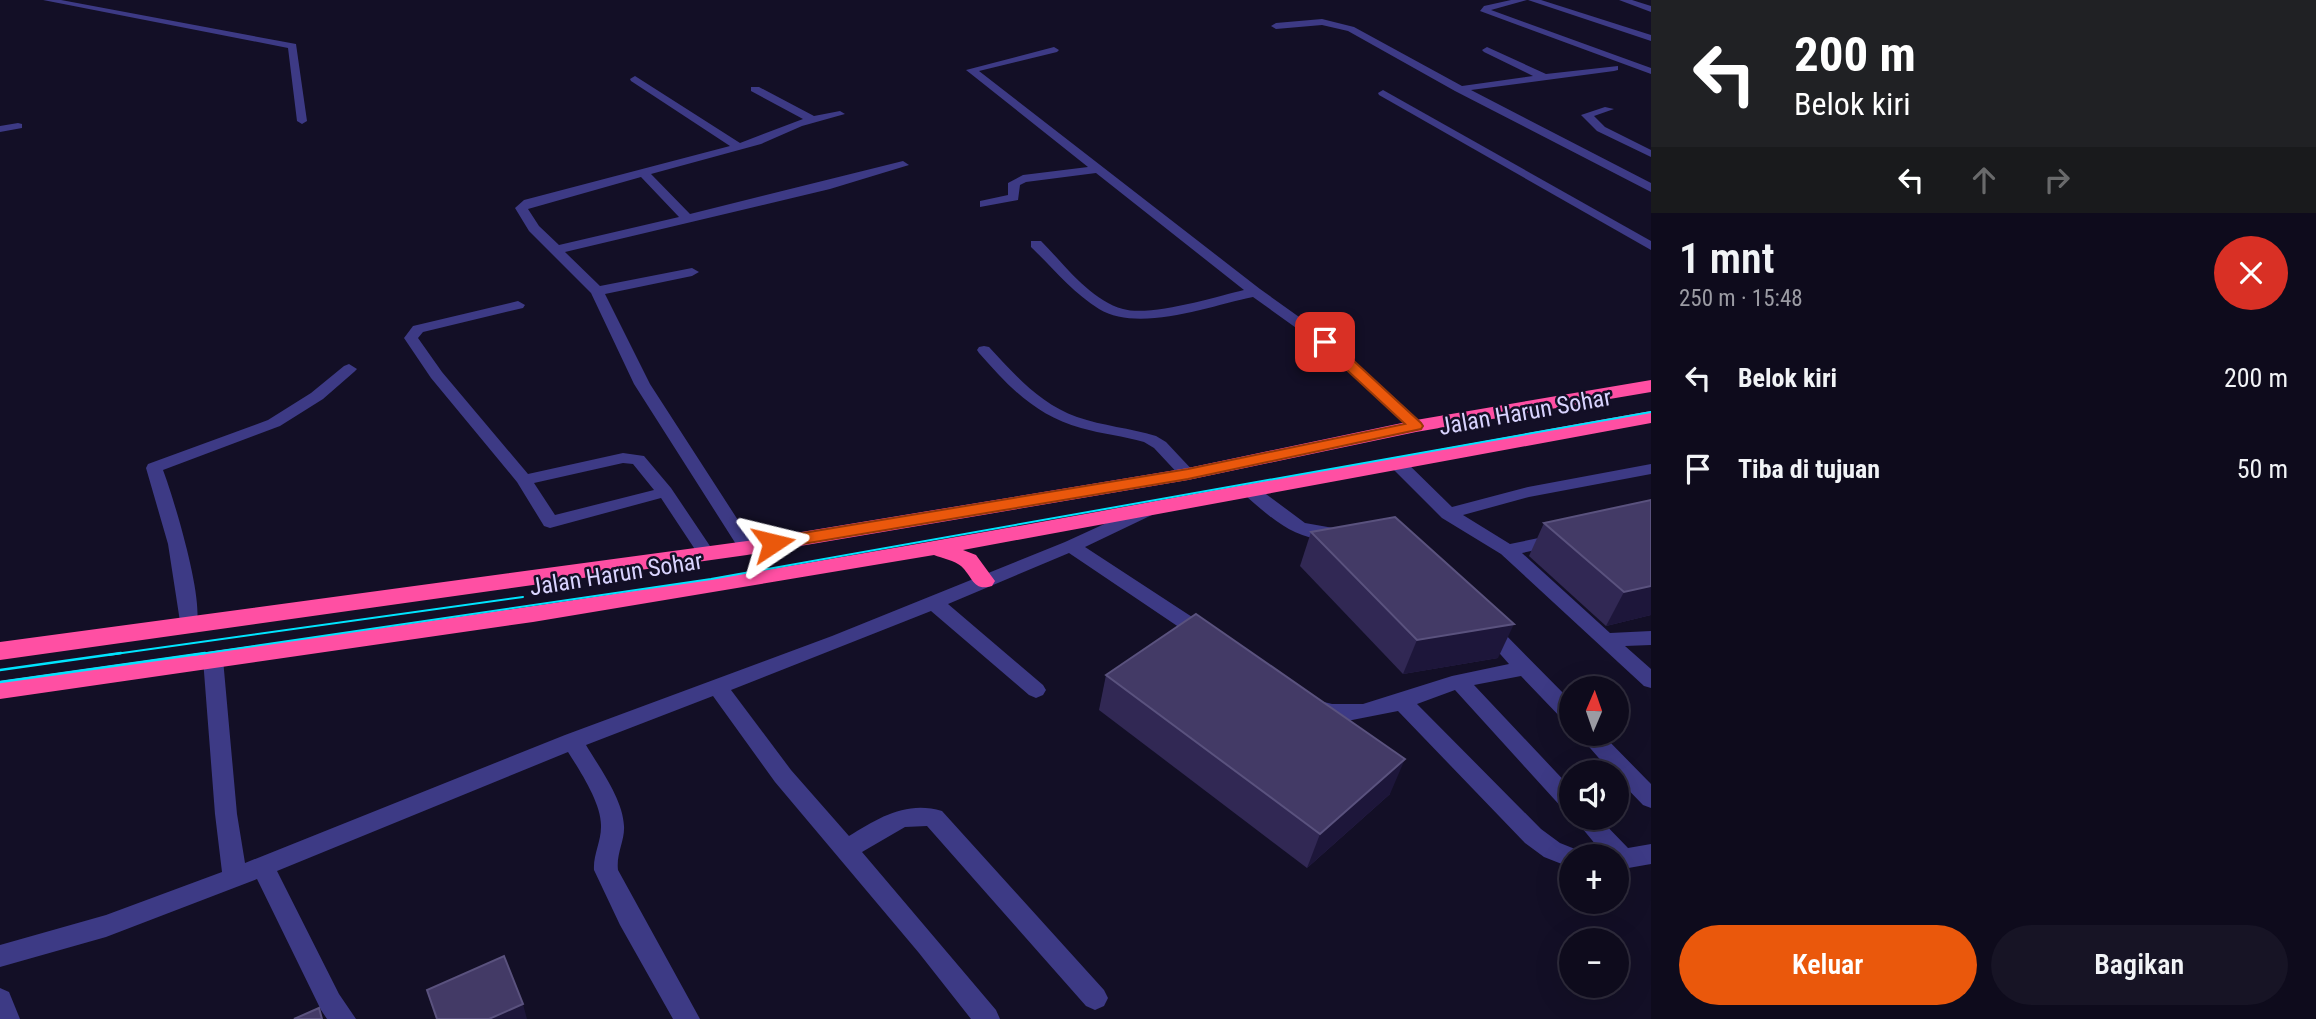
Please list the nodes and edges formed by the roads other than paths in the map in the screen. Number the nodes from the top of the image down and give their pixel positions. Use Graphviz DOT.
graph roads {
  1 [pos="47,0"];
  2 [pos="1523,0"];
  3 [pos="1532,0"];
  4 [pos="1623,0"];
  5 [pos="1651,9"];
  6 [pos="1276,26"];
  7 [pos="1651,38"];
  8 [pos="1055,50"];
  9 [pos="1487,50"];
  10 [pos="1614,68"];
  11 [pos="1651,71"];
  12 [pos="1544,77"];
  13 [pos="635,79"];
  14 [pos="755,89"];
  15 [pos="1459,89"];
  16 [pos="1383,93"];
  17 [pos="1609,109"];
  18 [pos="840,114"];
  19 [pos="811,119"];
  20 [pos="302,121"];
  21 [pos="18,126"];
  22 [pos="0,129"];
  23 [pos="739,147"];
  24 [pos="1651,154"];
  25 [pos="903,165"];
  26 [pos="1100,169"];
  27 [pos="645,174"];
  28 [pos="1651,188"];
  29 [pos="984,204"];
  30 [pos="688,219"];
  31 [pos="1035,244"];
  32 [pos="1651,246"];
  33 [pos="555,250"];
  34 [pos="692,272"];
  35 [pos="597,290"];
  36 [pos="1255,292"];
  37 [pos="519,305"];
  38 [pos="984,350"];
  39 [pos="349,369"];
  40 [pos="1651,386"];
  41 [pos="1651,417"];
  42 [pos="1416,426"];
  43 [pos="1396,462"];
  44 [pos="1651,469"];
  45 [pos="1188,474"];
  46 [pos="524,480"];
  47 [pos="665,492"];
  48 [pos="1252,492"];
  49 [pos="1154,508"];
  50 [pos="1448,514"];
  51 [pos="1348,530"];
  52 [pos="1572,537"];
  53 [pos="1071,546"];
  54 [pos="747,548"];
  55 [pos="935,548"];
  56 [pos="1507,550"];
  57 [pos="706,553"];
  58 [pos="984,581"];
  59 [pos="933,601"];
  60 [pos="1471,611"];
  61 [pos="188,623"];
  62 [pos="1651,638"];
  63 [pos="1607,640"];
  64 [pos="1219,644"];
  65 [pos="0,651"];
  66 [pos="213,659"];
  67 [pos="1526,668"];
  68 [pos="1651,681"];
  69 [pos="1459,682"];
  70 [pos="718,688"];
  71 [pos="0,690"];
  72 [pos="1036,690"];
  73 [pos="1298,697"];
  74 [pos="1402,702"];
  75 [pos="1559,702"];
  76 [pos="573,741"];
  77 [pos="1600,746"];
  78 [pos="1559,790"];
  79 [pos="1651,799"];
  80 [pos="1595,830"];
  81 [pos="1607,844"];
  82 [pos="845,850"];
  83 [pos="1559,853"];
  84 [pos="1651,855"];
  85 [pos="1629,858"];
  86 [pos="262,866"];
  87 [pos="235,878"];
  88 [pos="0,956"];
  89 [pos="1095,998"];
  90 [pos="0,1000"];
  91 [pos="7,1019"];
  92 [pos="343,1019"];
  93 [pos="687,1019"];
  94 [pos="987,1019"];
  1 -- 20 [label="street"];
  2 -- 11 [label="street"];
  3 -- 7 [label="street"];
  4 -- 5 [label="street"];
  6 -- 15 [label="street"];
  8 -- 26 [label="street"];
  9 -- 12 [label="street"];
  10 -- 12 [label="street"];
  12 -- 15 [label="street"];
  13 -- 23 [label="street"];
  14 -- 19 [label="street"];
  15 -- 28 [label="street"];
  16 -- 32 [label="street"];
  17 -- 24 [label="street"];
  18 -- 19 [label="street"];
  19 -- 23 [label="street"];
  21 -- 22 [label="street"];
  23 -- 27 [label="street"];
  25 -- 30 [label="street"];
  26 -- 29 [label="street"];
  26 -- 36 [label="street"];
  27 -- 30 [label="street"];
  27 -- 33 [label="street"];
  30 -- 33 [label="street"];
  31 -- 36 [label="street"];
  33 -- 35 [label="street"];
  34 -- 35 [label="street"];
  35 -- 54 [label="street"];
  36 -- 42 [label="street"];
  37 -- 46 [label="street"];
  38 -- 45 [label="street"];
  39 -- 61 [label="street"];
  40 -- 42 [label="highway, Jalan Harun Sohar"];
  41 -- 43 [label="highway, Jalan Harun Sohar"];
  42 -- 45 [label="highway, Jalan Harun Sohar"];
  43 -- 48 [label="highway, Jalan Harun Sohar"];
  43 -- 50 [label="street"];
  44 -- 50 [label="street"];
  45 -- 54 [label="highway, Jalan Harun Sohar"];
  46 -- 47 [label="street"];
  46 -- 47 [label="street"];
  47 -- 57 [label="street"];
  48 -- 49 [label="highway, Jalan Harun Sohar"];
  48 -- 51 [label="street"];
  49 -- 53 [label="street"];
  49 -- 55 [label="highway, Jalan Harun Sohar"];
  50 -- 56 [label="street"];
  52 -- 56 [label="street"];
  53 -- 58 [label="street"];
  53 -- 64 [label="street"];
  54 -- 57 [label="highway, Jalan Harun Sohar"];
  55 -- 58 [label="highway"];
  55 -- 66 [label="highway, Jalan Harun Sohar"];
  56 -- 63 [label="street"];
  57 -- 61 [label="highway, Jalan Harun Sohar"];
  58 -- 59 [label="street"];
  59 -- 70 [label="street"];
  59 -- 72 [label="street"];
  60 -- 67 [label="street"];
  61 -- 65 [label="highway, Jalan Harun Sohar"];
  62 -- 63 [label="street"];
  63 -- 68 [label="street"];
  66 -- 71 [label="highway, Jalan Harun Sohar"];
  66 -- 87 [label="street"];
  67 -- 69 [label="street"];
  67 -- 75 [label="street"];
  69 -- 74 [label="street"];
  69 -- 78 [label="street"];
  70 -- 76 [label="street"];
  70 -- 82 [label="street"];
  73 -- 74 [label="street"];
  74 -- 83 [label="street"];
  76 -- 86 [label="street"];
  76 -- 93 [label="street"];
  77 -- 79 [label="street"];
  80 -- 81 [label="street"];
  82 -- 89 [label="street"];
  82 -- 94 [label="street"];
  84 -- 85 [label="street"];
  86 -- 87 [label="street"];
  86 -- 92 [label="street"];
  87 -- 88 [label="street"];
  90 -- 91 [label="street"];
}
